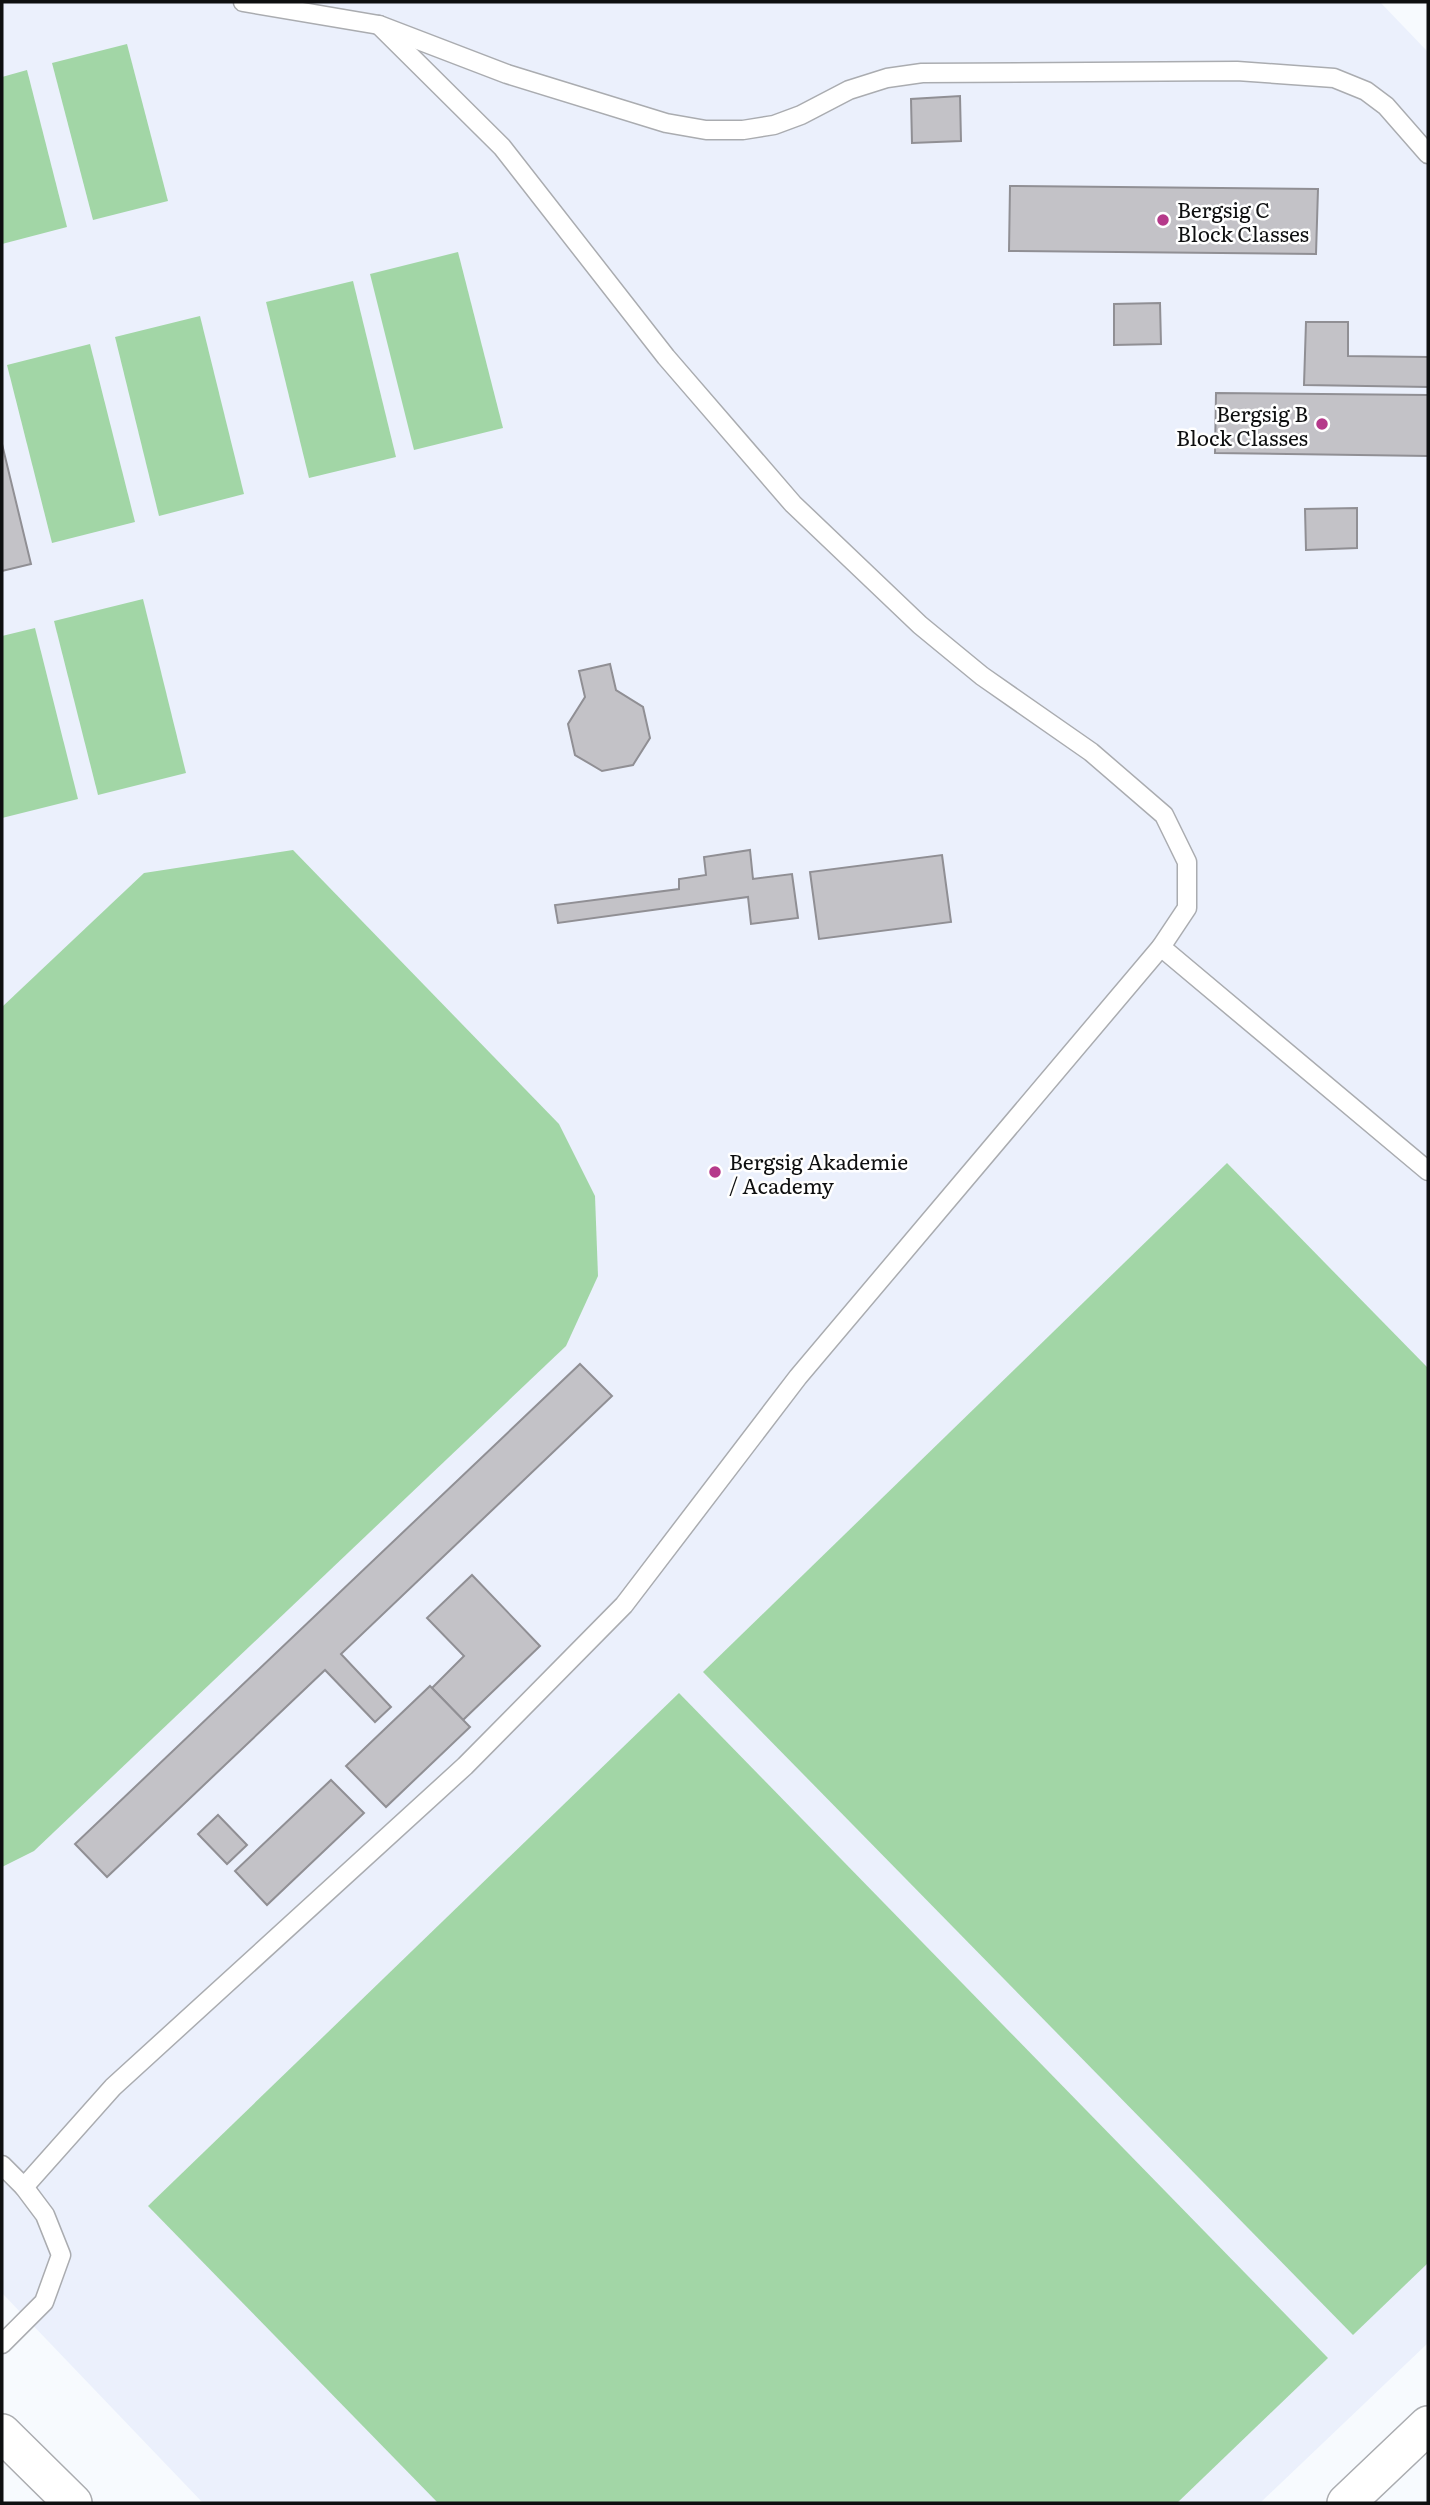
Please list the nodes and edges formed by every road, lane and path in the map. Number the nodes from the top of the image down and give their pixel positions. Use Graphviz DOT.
graph roads {
  1 [pos="243,2"];
  2 [pos="379,25"];
  3 [pos="1428,154"];
  4 [pos="1161,947"];
  5 [pos="1428,1171"];
  6 [pos="2,2165"];
  7 [pos="24,2187"];
  8 [pos="2,2344"];
  9 [pos="1428,2425"];
  10 [pos="2,2433"];
  11 [pos="72,2503"];
  12 [pos="1346,2503"];
  1 -- 2 [label="lane"];
  2 -- 3 [label="lane"];
  2 -- 4 [label="lane"];
  4 -- 5 [label="lane"];
  4 -- 7 [label="lane"];
  6 -- 7 [label="lane"];
  7 -- 8 [label="lane"];
  9 -- 12 [label="street"];
  10 -- 11 [label="street"];
}
